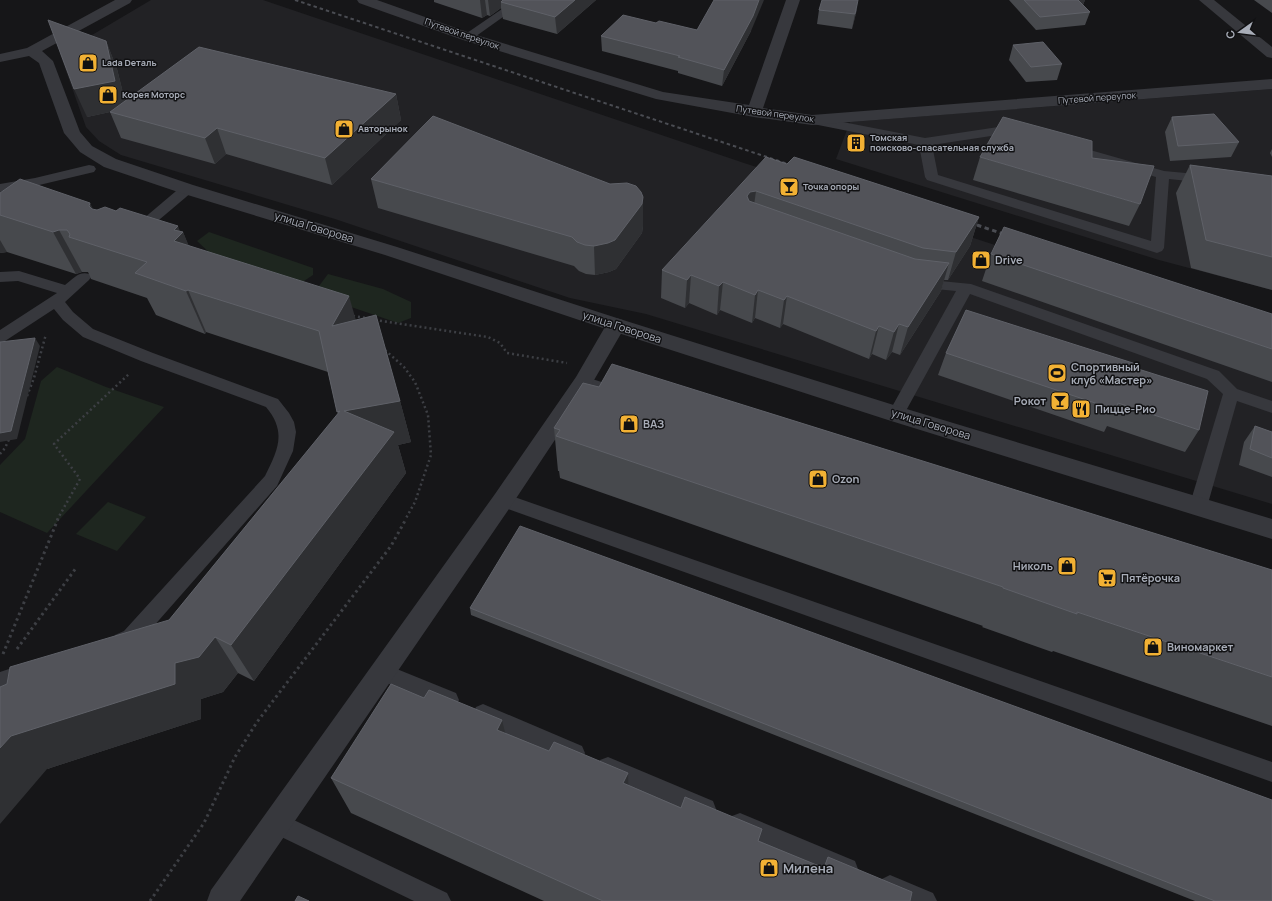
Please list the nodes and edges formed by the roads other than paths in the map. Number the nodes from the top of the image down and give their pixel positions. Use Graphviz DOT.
graph roads {
  1 [pos="125,0"];
  2 [pos="364,0"];
  3 [pos="522,0"];
  4 [pos="794,0"];
  5 [pos="1206,0"];
  6 [pos="468,37"];
  7 [pos="32,51"];
  8 [pos="1272,54"];
  9 [pos="0,58"];
  10 [pos="1272,84"];
  11 [pos="754,112"];
  12 [pos="812,120"];
  13 [pos="1028,137"];
  14 [pos="925,142"];
  15 [pos="1058,145"];
  16 [pos="89,168"];
  17 [pos="1163,174"];
  18 [pos="1217,180"];
  19 [pos="0,188"];
  20 [pos="187,189"];
  21 [pos="124,242"];
  22 [pos="0,277"];
  23 [pos="84,277"];
  24 [pos="906,281"];
  25 [pos="966,286"];
  26 [pos="62,296"];
  27 [pos="616,325"];
  28 [pos="0,337"];
  29 [pos="586,376"];
  30 [pos="1231,393"];
  31 [pos="636,399"];
  32 [pos="1272,407"];
  33 [pos="896,414"];
  34 [pos="503,500"];
  35 [pos="1198,507"];
  36 [pos="1272,529"];
  37 [pos="109,646"];
  38 [pos="44,667"];
  39 [pos="382,672"];
  40 [pos="0,681"];
  41 [pos="1272,772"];
  42 [pos="277,823"];
  43 [pos="222,901"];
  44 [pos="439,901"];
  45 [pos="925,901"];
  1 -- 7 [label="street"];
  2 -- 6 [label="street, Путевой переулок"];
  3 -- 6 [label="lane"];
  4 -- 11 [label="street"];
  5 -- 8 [label="street"];
  6 -- 11 [label="street, Путевой переулок"];
  7 -- 9 [label="street"];
  7 -- 20 [label="street, улица Говорова"];
  10 -- 12 [label="street, Путевой переулок"];
  11 -- 12 [label="street, Путевой переулок"];
  12 -- 14 [label="lane"];
  13 -- 14 [label="lane"];
  14 -- 17 [label="lane"];
  15 -- 17 [label="lane"];
  16 -- 19 [label="lane"];
  17 -- 18 [label="lane"];
  20 -- 21 [label="lane"];
  20 -- 27 [label="street, улица Говорова"];
  22 -- 26 [label="lane"];
  23 -- 26 [label="lane"];
  24 -- 25 [label="lane"];
  25 -- 30 [label="lane"];
  25 -- 33 [label="lane"];
  26 -- 28 [label="lane"];
  26 -- 37 [label="lane"];
  27 -- 29 [label="street"];
  27 -- 33 [label="street, улица Говорова"];
  29 -- 31 [label="lane"];
  29 -- 34 [label="street"];
  30 -- 32 [label="lane"];
  30 -- 35 [label="lane"];
  33 -- 35 [label="street, улица Говорова"];
  34 -- 39 [label="street"];
  34 -- 41 [label="lane"];
  35 -- 36 [label="street, улица Говорова"];
  38 -- 40 [label="lane"];
  39 -- 42 [label="street"];
  39 -- 45 [label="lane"];
  42 -- 43 [label="street"];
  42 -- 44 [label="lane"];
}
